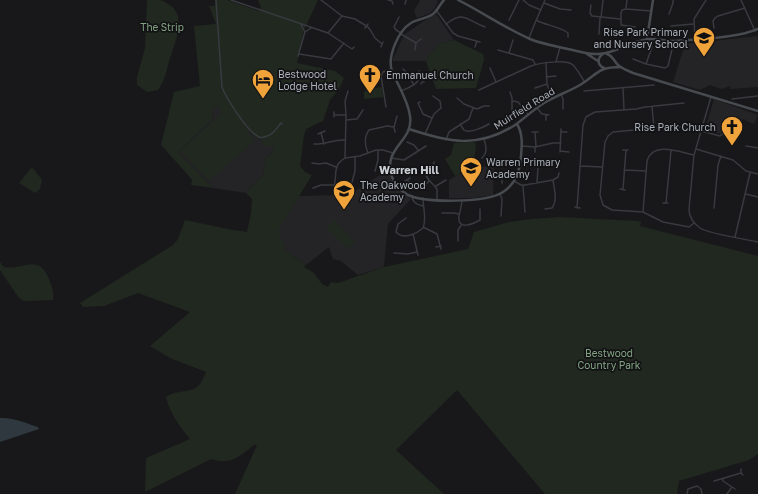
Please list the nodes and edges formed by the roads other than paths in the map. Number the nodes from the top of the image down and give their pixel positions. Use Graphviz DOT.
graph roads {
  1 [pos="216,0"];
  2 [pos="231,0"];
  3 [pos="243,0"];
  4 [pos="319,0"];
  5 [pos="388,0"];
  6 [pos="406,0"];
  7 [pos="440,0"];
  8 [pos="444,0"];
  9 [pos="459,0"];
  10 [pos="519,0"];
  11 [pos="523,0"];
  12 [pos="545,0"];
  13 [pos="603,0"];
  14 [pos="627,0"];
  15 [pos="652,0"];
  16 [pos="673,0"];
  17 [pos="706,0"];
  18 [pos="741,0"];
  19 [pos="544,3"];
  20 [pos="241,4"];
  21 [pos="393,4"];
  22 [pos="405,4"];
  23 [pos="439,5"];
  24 [pos="590,7"];
  25 [pos="745,8"];
  26 [pos="626,9"];
  27 [pos="436,10"];
  28 [pos="541,10"];
  29 [pos="571,10"];
  30 [pos="651,11"];
  31 [pos="670,13"];
  32 [pos="342,16"];
  33 [pos="511,16"];
  34 [pos="514,17"];
  35 [pos="395,18"];
  36 [pos="601,18"];
  37 [pos="620,19"];
  38 [pos="509,20"];
  39 [pos="536,20"];
  40 [pos="300,24"];
  41 [pos="446,24"];
  42 [pos="694,24"];
  43 [pos="718,24"];
  44 [pos="673,25"];
  45 [pos="486,27"];
  46 [pos="635,27"];
  47 [pos="312,28"];
  48 [pos="756,30"];
  49 [pos="305,32"];
  50 [pos="328,33"];
  51 [pos="402,34"];
  52 [pos="599,34"];
  53 [pos="568,37"];
  54 [pos="529,38"];
  55 [pos="421,39"];
  56 [pos="649,39"];
  57 [pos="695,39"];
  58 [pos="674,40"];
  59 [pos="477,41"];
  60 [pos="480,42"];
  61 [pos="344,43"];
  62 [pos="515,43"];
  63 [pos="416,44"];
  64 [pos="381,46"];
  65 [pos="354,47"];
  66 [pos="475,47"];
  67 [pos="560,47"];
  68 [pos="619,48"];
  69 [pos="650,48"];
  70 [pos="415,50"];
  71 [pos="498,50"];
  72 [pos="510,53"];
  73 [pos="585,53"];
  74 [pos="605,54"];
  75 [pos="635,58"];
  76 [pos="613,59"];
  77 [pos="556,62"];
  78 [pos="599,62"];
  79 [pos="546,63"];
  80 [pos="535,64"];
  81 [pos="646,64"];
  82 [pos="621,67"];
  83 [pos="490,68"];
  84 [pos="607,68"];
  85 [pos="392,69"];
  86 [pos="404,69"];
  87 [pos="423,71"];
  88 [pos="596,72"];
  89 [pos="556,76"];
  90 [pos="546,77"];
  91 [pos="419,80"];
  92 [pos="496,82"];
  93 [pos="584,82"];
  94 [pos="422,83"];
  95 [pos="547,84"];
  96 [pos="414,85"];
  97 [pos="654,85"];
  98 [pos="535,87"];
  99 [pos="622,88"];
  100 [pos="481,90"];
  101 [pos="401,91"];
  102 [pos="584,91"];
  103 [pos="510,92"];
  104 [pos="561,94"];
  105 [pos="350,95"];
  106 [pos="433,96"];
  107 [pos="758,96"];
  108 [pos="711,97"];
  109 [pos="457,98"];
  110 [pos="552,98"];
  111 [pos="462,99"];
  112 [pos="732,99"];
  113 [pos="460,101"];
  114 [pos="512,101"];
  115 [pos="420,102"];
  116 [pos="684,103"];
  117 [pos="387,105"];
  118 [pos="490,106"];
  119 [pos="563,106"];
  120 [pos="566,106"];
  121 [pos="652,106"];
  122 [pos="473,108"];
  123 [pos="537,108"];
  124 [pos="563,109"];
  125 [pos="363,110"];
  126 [pos="624,110"];
  127 [pos="758,111"];
  128 [pos="362,112"];
  129 [pos="334,114"];
  130 [pos="346,114"];
  131 [pos="528,114"];
  132 [pos="365,115"];
  133 [pos="424,115"];
  134 [pos="504,116"];
  135 [pos="397,118"];
  136 [pos="423,118"];
  137 [pos="432,118"];
  138 [pos="505,119"];
  139 [pos="346,120"];
  140 [pos="501,120"];
  141 [pos="546,120"];
  142 [pos="741,121"];
  143 [pos="739,123"];
  144 [pos="282,124"];
  145 [pos="460,124"];
  146 [pos="489,124"];
  147 [pos="517,124"];
  148 [pos="394,127"];
  149 [pos="741,127"];
  150 [pos="654,128"];
  151 [pos="409,129"];
  152 [pos="326,130"];
  153 [pos="701,131"];
  154 [pos="395,132"];
  155 [pos="538,132"];
  156 [pos="567,132"];
  157 [pos="321,133"];
  158 [pos="318,134"];
  159 [pos="425,134"];
  160 [pos="484,139"];
  161 [pos="345,140"];
  162 [pos="411,140"];
  163 [pos="446,140"];
  164 [pos="561,143"];
  165 [pos="324,144"];
  166 [pos="316,145"];
  167 [pos="748,145"];
  168 [pos="522,146"];
  169 [pos="425,147"];
  170 [pos="536,147"];
  171 [pos="758,148"];
  172 [pos="696,149"];
  173 [pos="378,150"];
  174 [pos="625,150"];
  175 [pos="419,151"];
  176 [pos="671,151"];
  177 [pos="535,152"];
  178 [pos="568,152"];
  179 [pos="368,153"];
  180 [pos="393,153"];
  181 [pos="694,155"];
  182 [pos="721,156"];
  183 [pos="484,157"];
  184 [pos="345,158"];
  185 [pos="355,158"];
  186 [pos="391,158"];
  187 [pos="434,162"];
  188 [pos="313,164"];
  189 [pos="433,165"];
  190 [pos="436,166"];
  191 [pos="580,166"];
  192 [pos="336,167"];
  193 [pos="603,168"];
  194 [pos="534,169"];
  195 [pos="423,170"];
  196 [pos="624,170"];
  197 [pos="375,171"];
  198 [pos="646,171"];
  199 [pos="426,172"];
  200 [pos="750,172"];
  201 [pos="518,174"];
  202 [pos="758,174"];
  203 [pos="563,175"];
  204 [pos="410,178"];
  205 [pos="553,180"];
  206 [pos="354,181"];
  207 [pos="430,181"];
  208 [pos="514,181"];
  209 [pos="445,182"];
  210 [pos="501,182"];
  211 [pos="537,183"];
  212 [pos="334,185"];
  213 [pos="523,185"];
  214 [pos="436,186"];
  215 [pos="316,189"];
  216 [pos="623,189"];
  217 [pos="334,192"];
  218 [pos="500,194"];
  219 [pos="745,194"];
  220 [pos="412,196"];
  221 [pos="758,196"];
  222 [pos="423,198"];
  223 [pos="436,199"];
  224 [pos="525,199"];
  225 [pos="462,200"];
  226 [pos="530,200"];
  227 [pos="555,201"];
  228 [pos="559,201"];
  229 [pos="666,203"];
  230 [pos="423,206"];
  231 [pos="547,208"];
  232 [pos="577,208"];
  233 [pos="714,208"];
  234 [pos="526,210"];
  235 [pos="481,211"];
  236 [pos="443,212"];
  237 [pos="643,212"];
  238 [pos="497,213"];
  239 [pos="460,214"];
  240 [pos="405,218"];
  241 [pos="480,220"];
  242 [pos="482,221"];
  243 [pos="694,223"];
  244 [pos="462,224"];
  245 [pos="423,227"];
  246 [pos="412,234"];
  247 [pos="735,237"];
  248 [pos="461,238"];
  249 [pos="758,242"];
  250 [pos="436,247"];
  251 [pos="395,254"];
  252 [pos="741,469"];
  253 [pos="723,478"];
  254 [pos="714,481"];
  255 [pos="732,487"];
  256 [pos="735,489"];
  257 [pos="687,494"];
  258 [pos="702,494"];
  259 [pos="727,494"];
  1 -- 144 [label="street"];
  2 -- 20 [label="street"];
  3 -- 20 [label="street"];
  4 -- 32 [label="street"];
  5 -- 21 [label="street"];
  6 -- 22 [label="street"];
  7 -- 23 [label="street"];
  8 -- 23 [label="street"];
  9 -- 54 [label="street"];
  10 -- 33 [label="street"];
  11 -- 28 [label="street"];
  12 -- 19 [label="street"];
  13 -- 36 [label="street"];
  14 -- 26 [label="street"];
  15 -- 30 [label="street"];
  16 -- 31 [label="street"];
  17 -- 42 [label="street"];
  18 -- 25 [label="street"];
  19 -- 28 [label="street"];
  19 -- 29 [label="street"];
  20 -- 40 [label="street"];
  23 -- 27 [label="street"];
  24 -- 36 [label="street"];
  25 -- 43 [label="street"];
  25 -- 48 [label="street"];
  26 -- 30 [label="street"];
  26 -- 37 [label="street"];
  27 -- 41 [label="street"];
  27 -- 51 [label="street"];
  28 -- 39 [label="street"];
  30 -- 56 [label="street"];
  32 -- 50 [label="street"];
  32 -- 64 [label="street"];
  33 -- 34 [label="street"];
  33 -- 38 [label="street"];
  35 -- 51 [label="street"];
  36 -- 37 [label="street"];
  36 -- 52 [label="street"];
  37 -- 46 [label="street"];
  39 -- 53 [label="street"];
  39 -- 54 [label="street"];
  40 -- 47 [label="street"];
  40 -- 49 [label="street"];
  41 -- 45 [label="street"];
  41 -- 59 [label="street"];
  42 -- 44 [label="street"];
  42 -- 57 [label="street"];
  47 -- 49 [label="street"];
  47 -- 50 [label="street"];
  48 -- 57 [label="street"];
  49 -- 61 [label="street"];
  50 -- 61 [label="street"];
  51 -- 63 [label="street"];
  51 -- 85 [label="street"];
  54 -- 67 [label="street"];
  55 -- 63 [label="street"];
  56 -- 58 [label="street"];
  56 -- 68 [label="street"];
  57 -- 58 [label="street"];
  58 -- 81 [label="street"];
  59 -- 60 [label="street"];
  59 -- 66 [label="street"];
  61 -- 65 [label="street"];
  62 -- 72 [label="street"];
  63 -- 70 [label="street"];
  67 -- 73 [label="street"];
  67 -- 77 [label="street"];
  68 -- 74 [label="street"];
  68 -- 76 [label="street"];
  69 -- 81 [label="street"];
  71 -- 72 [label="street"];
  72 -- 80 [label="street"];
  73 -- 74 [label="street"];
  73 -- 78 [label="street"];
  74 -- 76 [label="street"];
  74 -- 78 [label="street"];
  75 -- 81 [label="street"];
  76 -- 82 [label="street"];
  76 -- 84 [label="street"];
  77 -- 79 [label="street"];
  77 -- 93 [label="street"];
  78 -- 84 [label="street"];
  78 -- 88 [label="street"];
  79 -- 80 [label="street"];
  79 -- 90 [label="street"];
  80 -- 92 [label="street"];
  82 -- 84 [label="street, Muirfield Road"];
  82 -- 108 [label="street"];
  83 -- 92 [label="street"];
  84 -- 88 [label="street, Muirfield Road"];
  85 -- 101 [label="street"];
  85 -- 117 [label="street"];
  86 -- 96 [label="street"];
  87 -- 91 [label="street"];
  88 -- 93 [label="street, Muirfield Road"];
  89 -- 90 [label="street"];
  90 -- 95 [label="street"];
  91 -- 94 [label="street"];
  91 -- 96 [label="street"];
  92 -- 100 [label="street"];
  93 -- 104 [label="street, Muirfield Road"];
  95 -- 98 [label="street"];
  95 -- 110 [label="street"];
  96 -- 101 [label="street"];
  97 -- 99 [label="street"];
  99 -- 102 [label="street"];
  99 -- 126 [label="street"];
  101 -- 151 [label="street"];
  103 -- 114 [label="street"];
  104 -- 110 [label="street, Muirfield Road"];
  104 -- 119 [label="street"];
  105 -- 130 [label="street"];
  106 -- 137 [label="street"];
  107 -- 112 [label="street"];
  108 -- 127 [label="street"];
  108 -- 153 [label="street"];
  109 -- 113 [label="street"];
  110 -- 123 [label="street, Muirfield Road"];
  111 -- 113 [label="street"];
  113 -- 122 [label="street"];
  114 -- 131 [label="street"];
  114 -- 138 [label="street"];
  115 -- 133 [label="street"];
  116 -- 121 [label="street"];
  118 -- 122 [label="street"];
  119 -- 120 [label="street"];
  119 -- 124 [label="street"];
  121 -- 126 [label="street"];
  121 -- 150 [label="street"];
  122 -- 145 [label="street"];
  123 -- 131 [label="street, Muirfield Road"];
  123 -- 141 [label="street"];
  125 -- 128 [label="street"];
  126 -- 191 [label="street"];
  128 -- 132 [label="street"];
  128 -- 139 [label="street"];
  129 -- 130 [label="street"];
  130 -- 139 [label="street"];
  131 -- 147 [label="street, Muirfield Road"];
  133 -- 136 [label="street"];
  133 -- 137 [label="street"];
  134 -- 138 [label="street"];
  135 -- 148 [label="street"];
  137 -- 159 [label="street"];
  138 -- 140 [label="street"];
  139 -- 161 [label="street"];
  142 -- 143 [label="street"];
  143 -- 149 [label="street"];
  143 -- 153 [label="street"];
  145 -- 146 [label="street"];
  145 -- 163 [label="street"];
  147 -- 160 [label="street, Muirfield Road"];
  147 -- 168 [label="street"];
  148 -- 154 [label="street"];
  148 -- 179 [label="street"];
  150 -- 153 [label="street"];
  150 -- 193 [label="street"];
  151 -- 159 [label="street, Muirfield Road"];
  151 -- 180 [label="street"];
  152 -- 157 [label="street"];
  153 -- 172 [label="street"];
  155 -- 170 [label="street"];
  156 -- 164 [label="street"];
  157 -- 158 [label="street"];
  157 -- 165 [label="street"];
  159 -- 163 [label="street, Muirfield Road"];
  160 -- 163 [label="street, Muirfield Road"];
  160 -- 183 [label="street"];
  161 -- 165 [label="street"];
  161 -- 184 [label="street"];
  162 -- 175 [label="street"];
  164 -- 170 [label="street"];
  164 -- 178 [label="street"];
  165 -- 166 [label="street"];
  167 -- 171 [label="street"];
  168 -- 170 [label="street"];
  168 -- 201 [label="street"];
  169 -- 175 [label="street"];
  170 -- 177 [label="street"];
  172 -- 181 [label="street"];
  172 -- 182 [label="street"];
  173 -- 179 [label="street"];
  173 -- 180 [label="street"];
  173 -- 197 [label="street"];
  174 -- 196 [label="street"];
  175 -- 186 [label="street"];
  176 -- 181 [label="street"];
  176 -- 198 [label="street"];
  176 -- 229 [label="street"];
  179 -- 185 [label="street"];
  180 -- 186 [label="street"];
  181 -- 243 [label="street"];
  182 -- 200 [label="street"];
  182 -- 233 [label="street"];
  184 -- 185 [label="street"];
  184 -- 192 [label="street"];
  185 -- 206 [label="street"];
  186 -- 220 [label="street"];
  187 -- 189 [label="street"];
  188 -- 192 [label="street"];
  189 -- 190 [label="street"];
  189 -- 199 [label="street"];
  191 -- 193 [label="street"];
  191 -- 232 [label="street"];
  192 -- 212 [label="street"];
  193 -- 237 [label="street"];
  194 -- 211 [label="street"];
  195 -- 199 [label="street"];
  196 -- 198 [label="street"];
  196 -- 216 [label="street"];
  198 -- 237 [label="street"];
  199 -- 207 [label="street"];
  200 -- 202 [label="street"];
  200 -- 219 [label="street"];
  201 -- 208 [label="street"];
  201 -- 210 [label="street"];
  203 -- 205 [label="street"];
  204 -- 207 [label="street"];
  205 -- 211 [label="street"];
  205 -- 227 [label="street"];
  207 -- 214 [label="street"];
  208 -- 213 [label="street"];
  208 -- 218 [label="street"];
  209 -- 214 [label="street"];
  211 -- 213 [label="street"];
  212 -- 215 [label="street"];
  212 -- 217 [label="street"];
  213 -- 224 [label="street"];
  214 -- 223 [label="street"];
  218 -- 225 [label="street"];
  218 -- 238 [label="street"];
  219 -- 221 [label="street"];
  219 -- 247 [label="street"];
  220 -- 222 [label="street"];
  220 -- 230 [label="street"];
  222 -- 223 [label="street"];
  222 -- 230 [label="street"];
  223 -- 225 [label="street"];
  224 -- 226 [label="street"];
  224 -- 234 [label="street"];
  225 -- 239 [label="street"];
  227 -- 228 [label="street"];
  227 -- 231 [label="street"];
  230 -- 245 [label="street"];
  235 -- 241 [label="street"];
  236 -- 239 [label="street"];
  237 -- 243 [label="street"];
  239 -- 244 [label="street"];
  240 -- 246 [label="street"];
  241 -- 242 [label="street"];
  241 -- 244 [label="street"];
  243 -- 247 [label="street"];
  244 -- 248 [label="street"];
  245 -- 246 [label="street"];
  245 -- 250 [label="street"];
  246 -- 251 [label="street"];
  247 -- 249 [label="street"];
  252 -- 253 [label="street"];
  253 -- 254 [label="street"];
  253 -- 255 [label="street"];
  255 -- 256 [label="street"];
  255 -- 259 [label="street"];
  257 -- 258 [label="street"];
}
